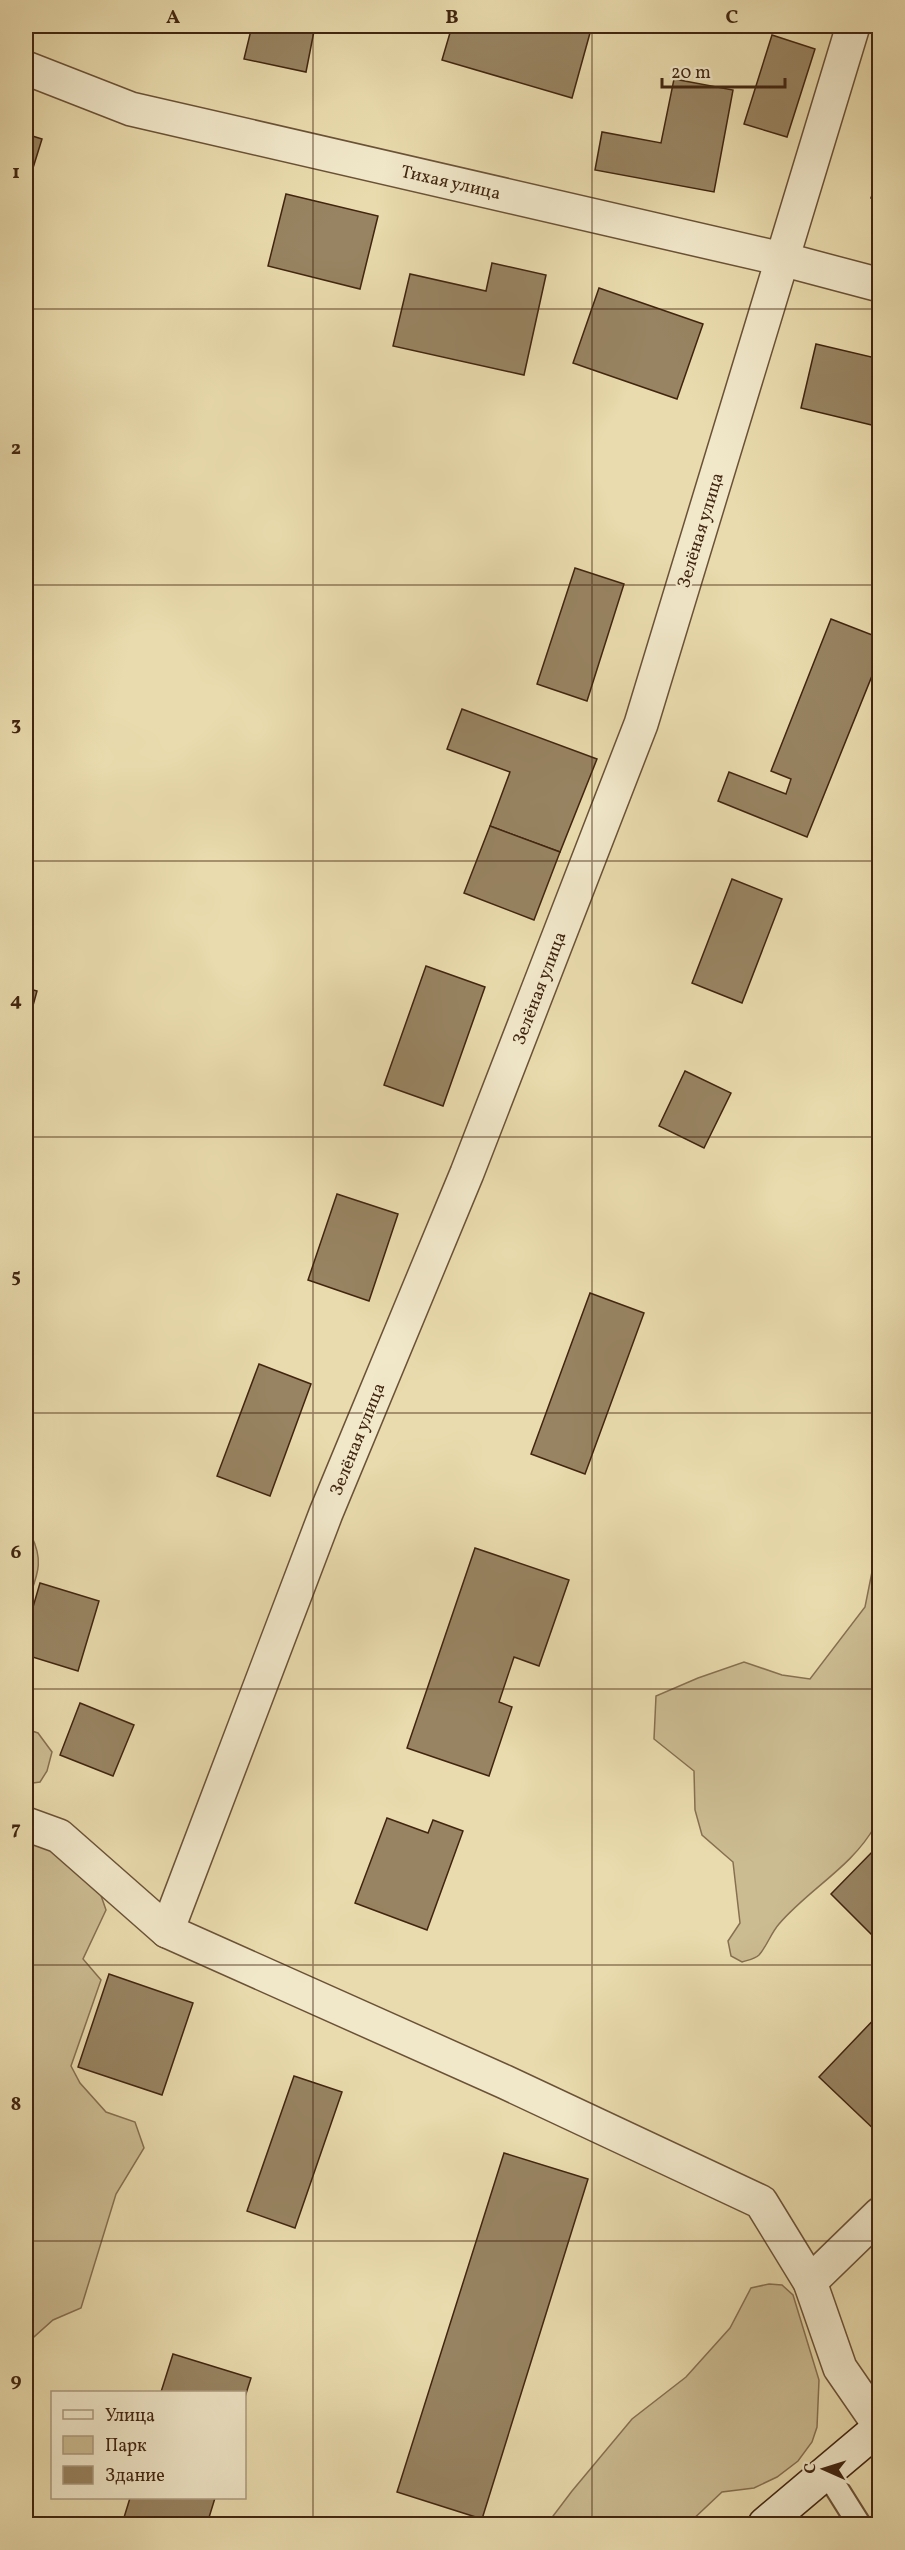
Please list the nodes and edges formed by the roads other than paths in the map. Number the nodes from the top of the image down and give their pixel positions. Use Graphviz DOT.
graph roads {
  1 [pos="853,26"];
  2 [pos="26,68"];
  3 [pos="782,259"];
  4 [pos="879,285"];
  5 [pos="26,1824"];
  6 [pos="167,1931"];
  7 [pos="879,2214"];
  8 [pos="810,2282"];
  9 [pos="879,2427"];
  10 [pos="827,2473"];
  11 [pos="765,2524"];
  12 [pos="859,2524"];
  1 -- 3 [label="street, Зелёная улица"];
  2 -- 3 [label="street, Тихая улица"];
  3 -- 4 [label="street, Тихая улица"];
  3 -- 6 [label="street, Зелёная улица"];
  5 -- 6 [label="street"];
  6 -- 8 [label="street"];
  7 -- 8 [label="street"];
  8 -- 9 [label="street"];
  9 -- 10 [label="street"];
  10 -- 11 [label="street"];
  10 -- 12 [label="lane"];
}
